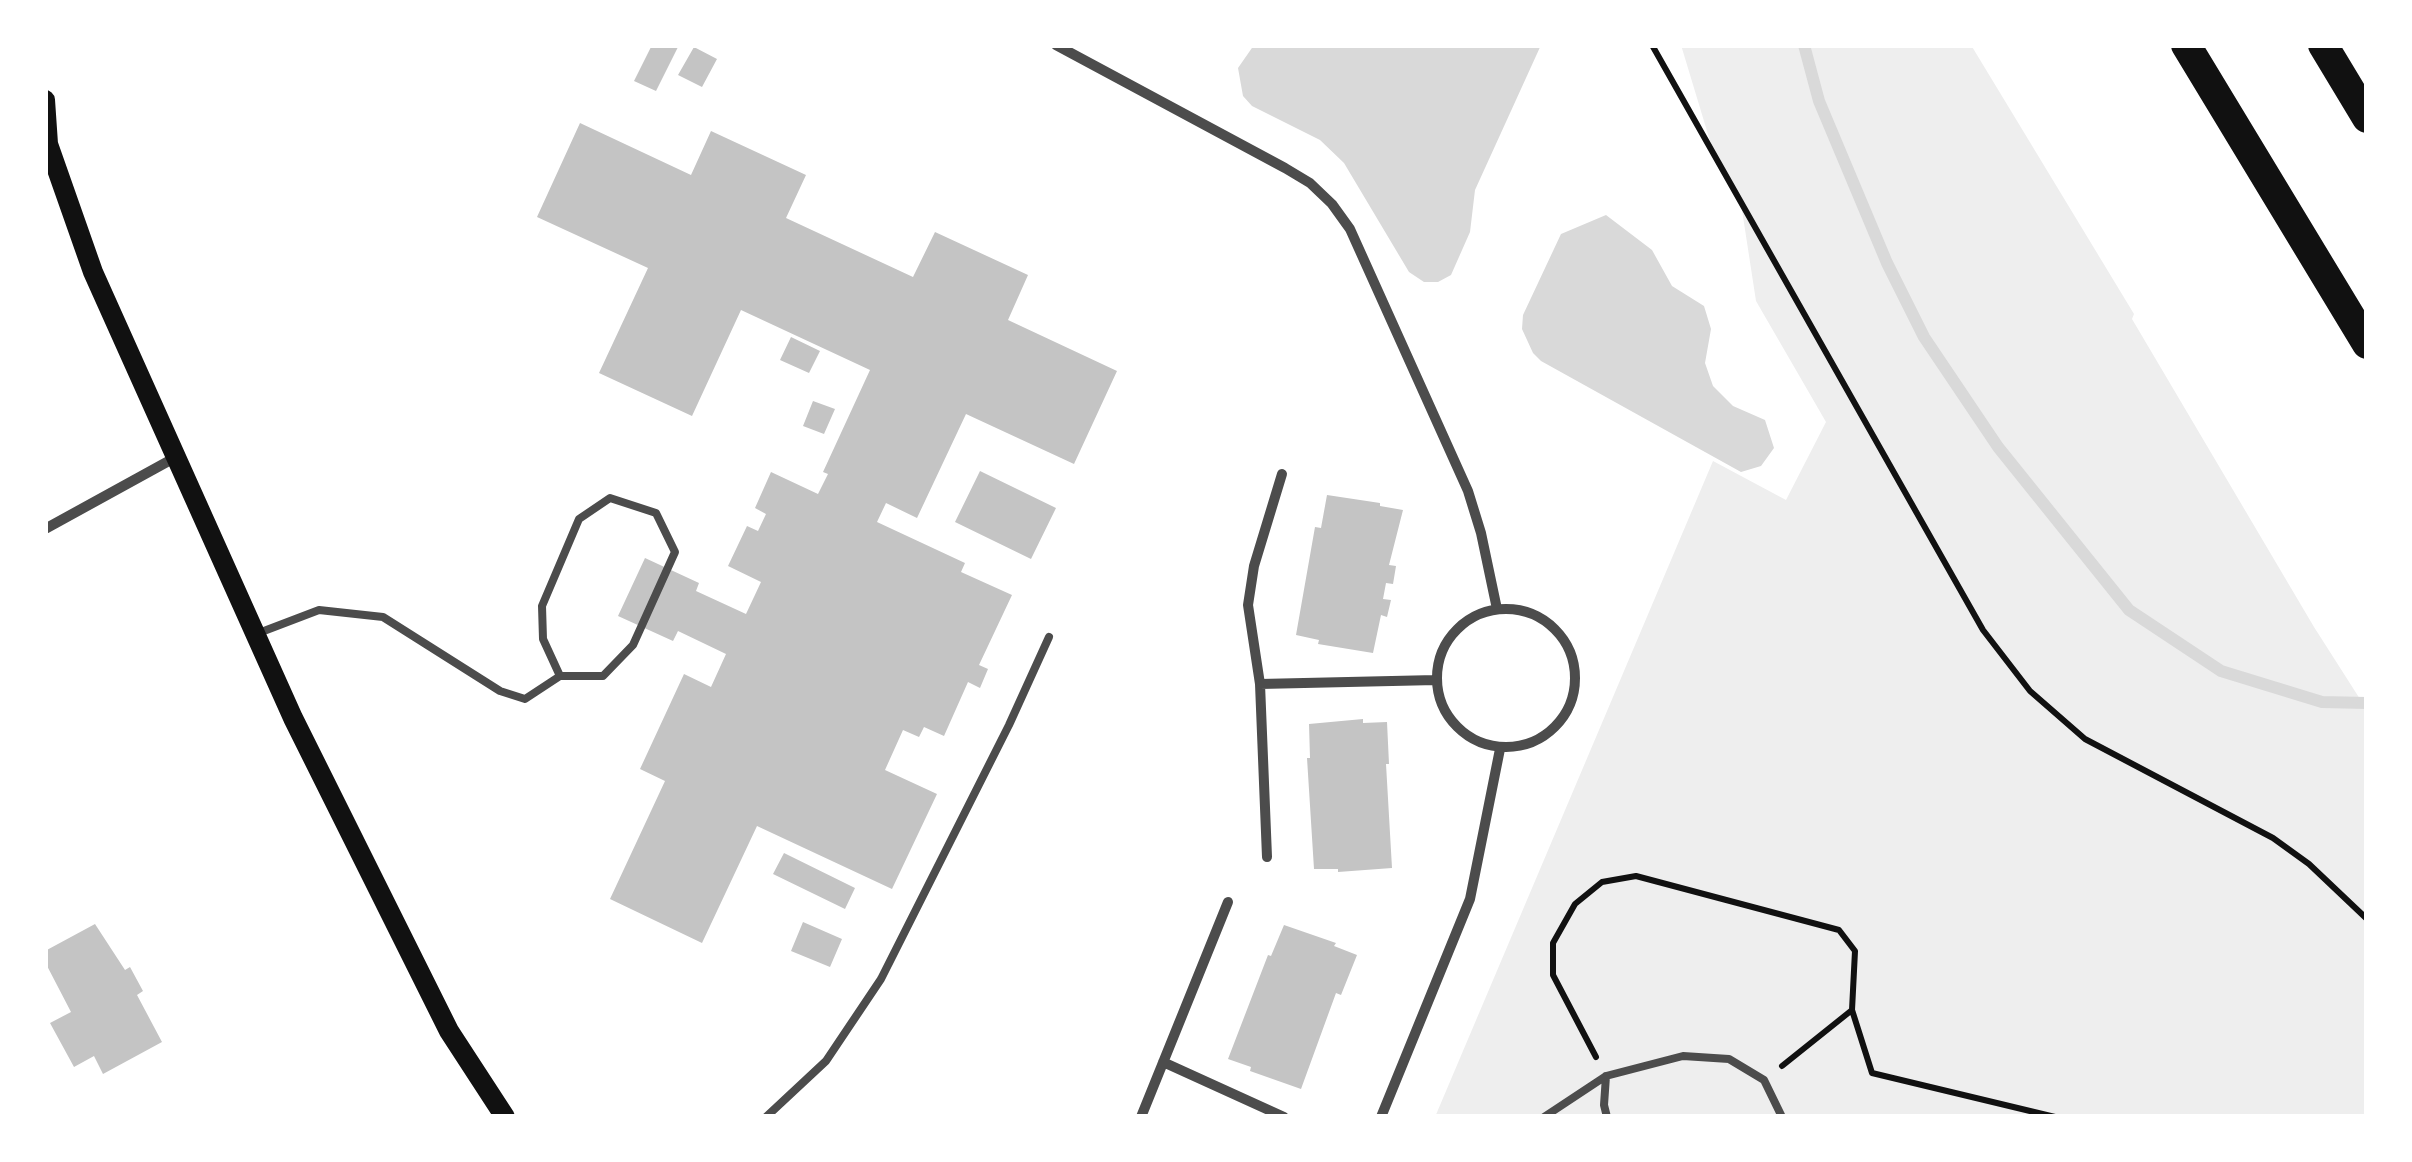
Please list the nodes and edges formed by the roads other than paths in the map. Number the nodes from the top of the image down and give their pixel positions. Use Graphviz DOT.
graph roads {
  1 [pos="1056,45"];
  2 [pos="2186,45"];
  3 [pos="2323,45"];
  4 [pos="45,100"];
  5 [pos="2367,118"];
  6 [pos="46,142"];
  7 [pos="2367,344"];
  8 [pos="177,456"];
  9 [pos="1282,474"];
  10 [pos="45,530"];
  11 [pos="1497,609"];
  12 [pos="256,634"];
  13 [pos="1049,637"];
  14 [pos="560,676"];
  15 [pos="1436,680"];
  16 [pos="1260,684"];
  17 [pos="1500,748"];
  18 [pos="1267,858"];
  19 [pos="1228,902"];
  20 [pos="1163,1062"];
  21 [pos="1606,1076"];
  22 [pos="505,1117"];
  23 [pos="766,1117"];
  24 [pos="1141,1117"];
  25 [pos="1284,1117"];
  26 [pos="1381,1117"];
  27 [pos="1544,1117"];
  28 [pos="1608,1117"];
  29 [pos="1782,1117"];
  1 -- 11 [label="street"];
  2 -- 7 [label="highway"];
  3 -- 5 [label="highway"];
  4 -- 6 [label="main road"];
  6 -- 8 [label="main road"];
  8 -- 10 [label="street"];
  8 -- 12 [label="main road"];
  9 -- 16 [label="street"];
  11 -- 15 [label="street"];
  11 -- 17 [label="street"];
  12 -- 14 [label="lane"];
  12 -- 22 [label="main road"];
  13 -- 23 [label="lane"];
  14 -- 14 [label="lane"];
  15 -- 16 [label="street"];
  15 -- 17 [label="street"];
  16 -- 18 [label="street"];
  17 -- 26 [label="street"];
  19 -- 20 [label="street"];
  20 -- 24 [label="street"];
  20 -- 25 [label="street"];
  21 -- 27 [label="lane"];
  21 -- 28 [label="lane"];
  21 -- 29 [label="lane"];
}
